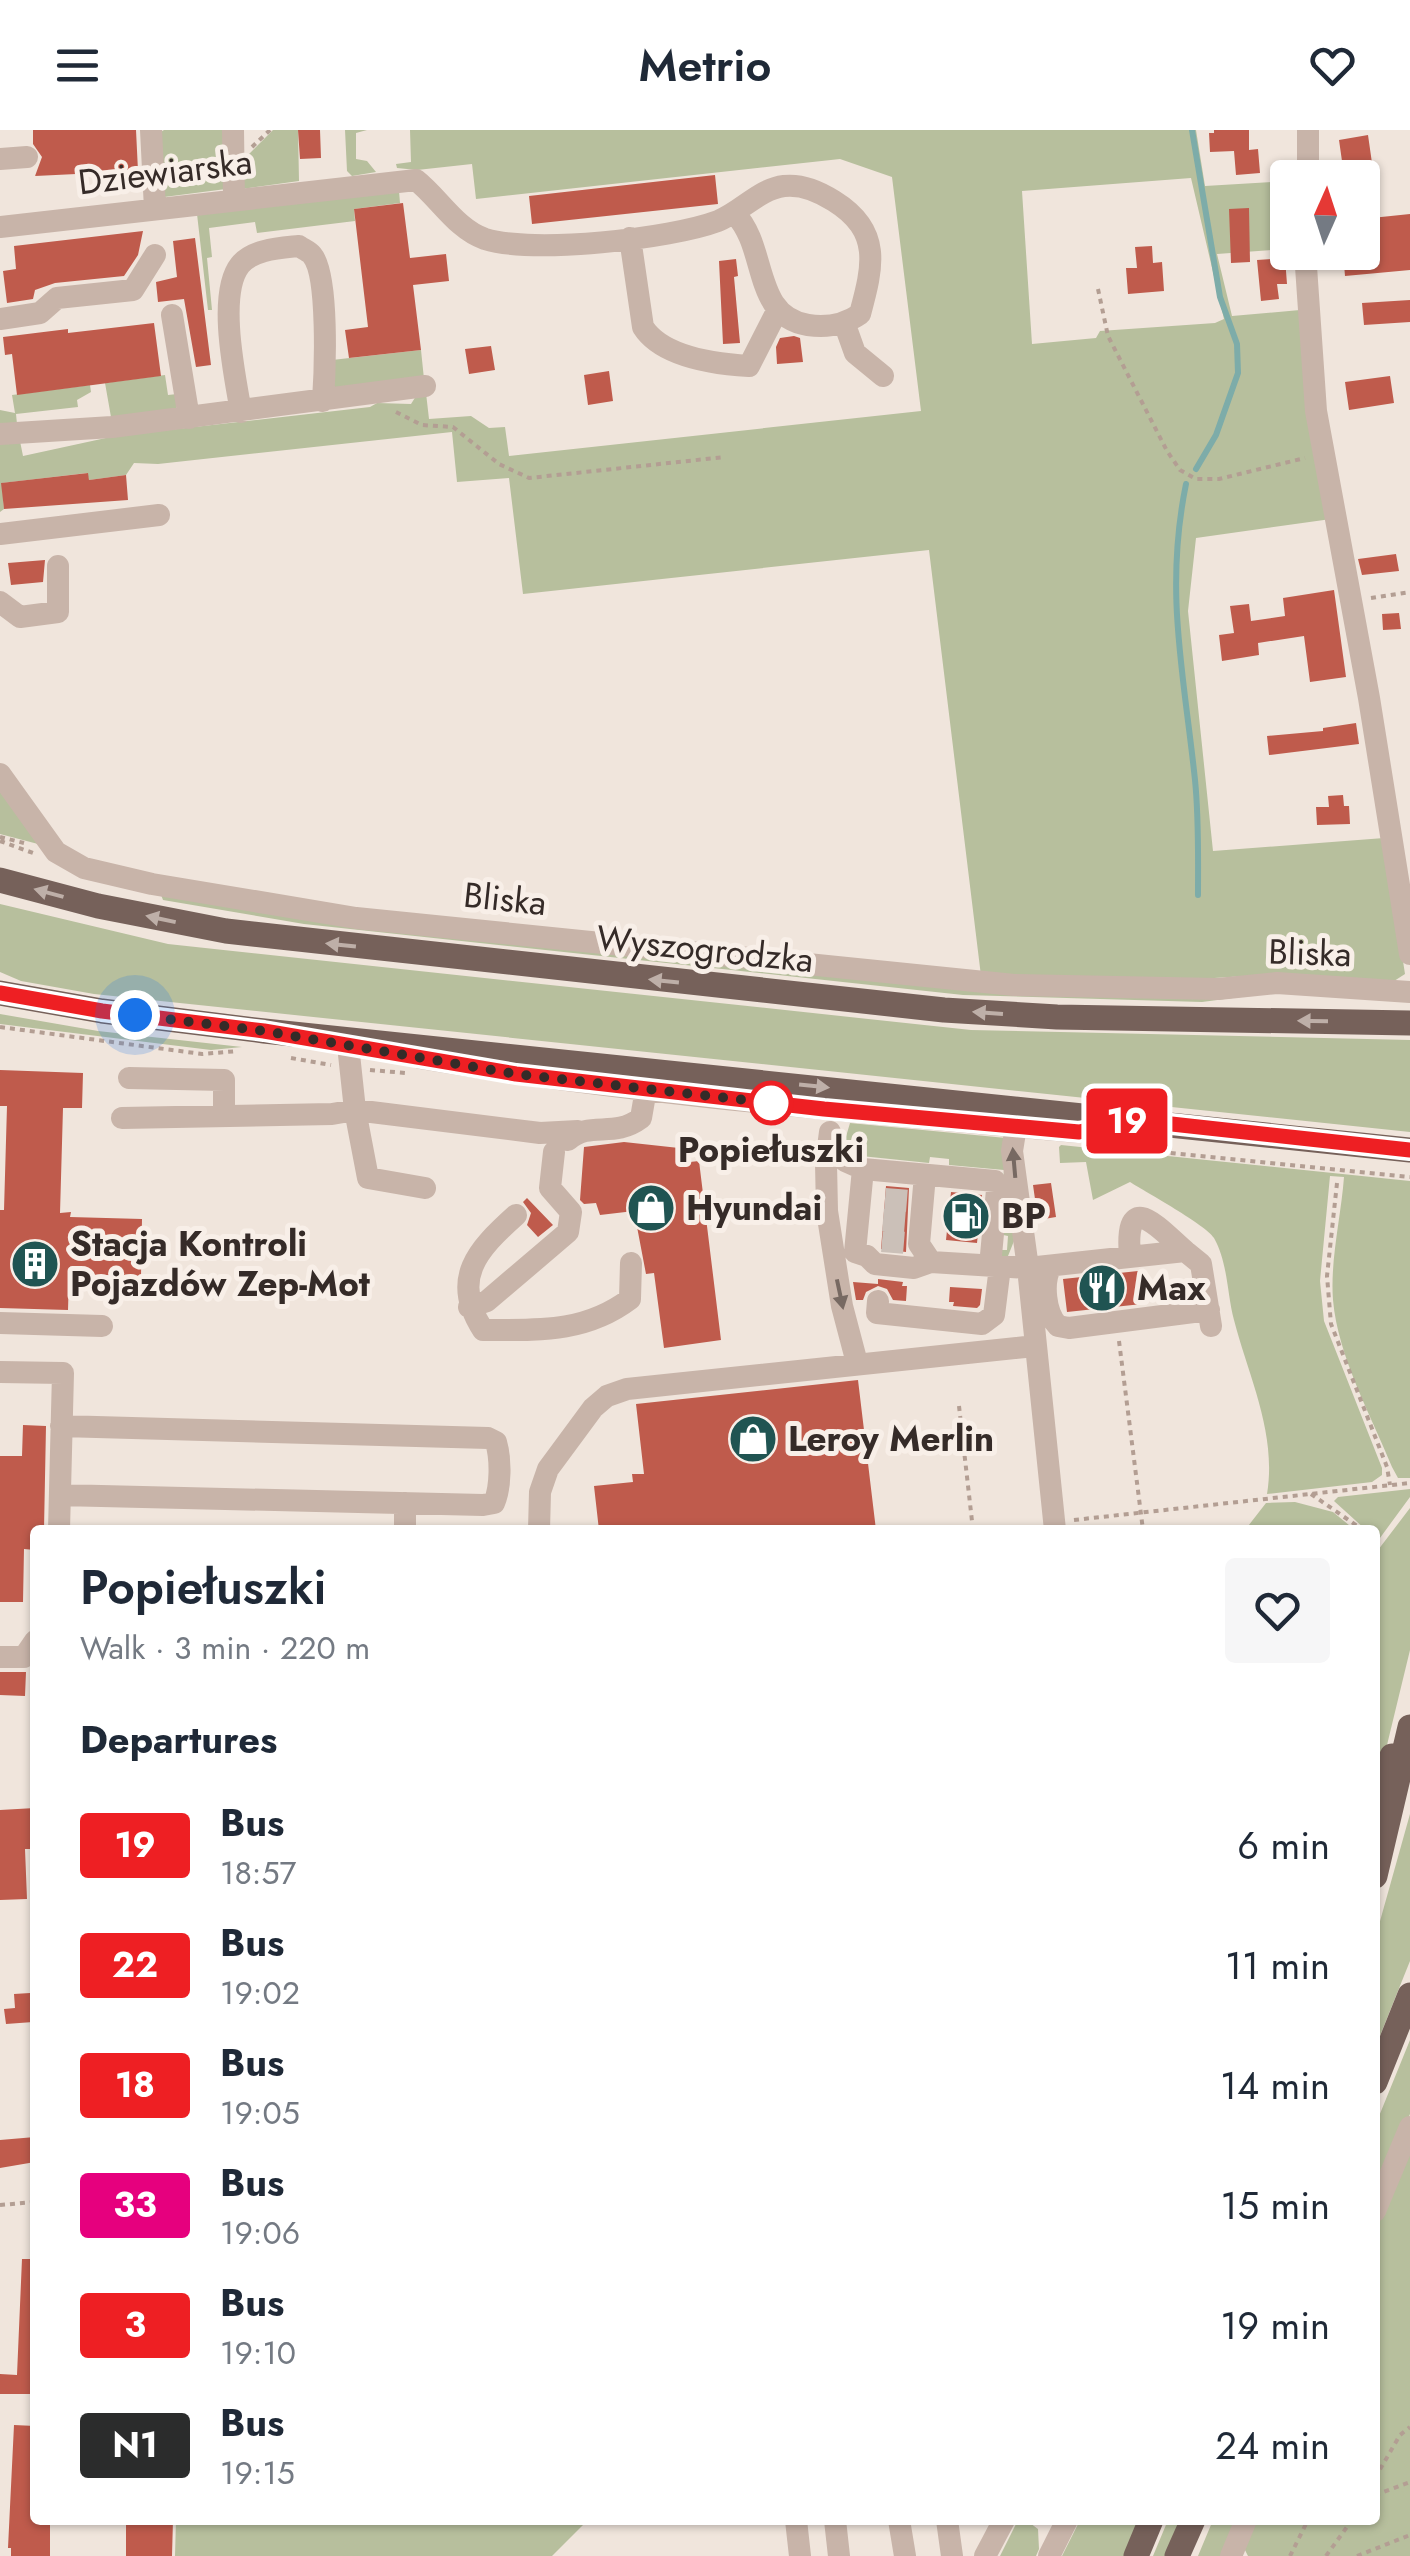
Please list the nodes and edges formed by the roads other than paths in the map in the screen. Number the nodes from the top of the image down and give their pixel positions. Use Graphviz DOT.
graph roads {
  1 [pos="151,130"];
  2 [pos="232,130"];
  3 [pos="1308,130"];
  4 [pos="27,157"];
  5 [pos="0,159"];
  6 [pos="1308,160"];
  7 [pos="234,199"];
  8 [pos="155,209"];
  9 [pos="735,214"];
  10 [pos="0,227"];
  11 [pos="630,238"];
  12 [pos="155,255"];
  13 [pos="1306,270"];
  14 [pos="777,311"];
  15 [pos="172,316"];
  16 [pos="0,318"];
  17 [pos="845,324"];
  18 [pos="883,376"];
  19 [pos="425,386"];
  20 [pos="323,400"];
  21 [pos="241,412"];
  22 [pos="190,418"];
  23 [pos="0,434"];
  24 [pos="159,516"];
  25 [pos="0,534"];
  26 [pos="58,566"];
  27 [pos="0,602"];
  28 [pos="0,774"];
  29 [pos="0,880"];
  30 [pos="1410,954"];
  31 [pos="1410,992"];
  32 [pos="2,993"];
  33 [pos="1410,1023"];
  34 [pos="264,1031"];
  35 [pos="348,1046"];
  36 [pos="129,1078"];
  37 [pos="646,1090"];
  38 [pos="824,1109"];
  39 [pos="355,1110"];
  40 [pos="224,1116"];
  41 [pos="122,1118"];
  42 [pos="1135,1120"];
  43 [pos="1016,1126"];
  44 [pos="578,1131"];
  45 [pos="830,1140"];
  46 [pos="1410,1150"];
  47 [pos="554,1152"];
  48 [pos="863,1170"];
  49 [pos="925,1174"];
  50 [pos="424,1188"];
  51 [pos="917,1228"];
  52 [pos="853,1232"];
  53 [pos="1185,1251"];
  54 [pos="881,1252"];
  55 [pos="1130,1257"];
  56 [pos="631,1263"];
  57 [pos="995,1267"];
  58 [pos="1040,1267"];
  59 [pos="469,1307"];
  60 [pos="0,1323"];
  61 [pos="102,1326"];
  62 [pos="1034,1346"];
  63 [pos="858,1363"];
  64 [pos="0,1372"];
  65 [pos="61,1426"];
  66 [pos="60,1495"];
  67 [pos="405,1504"];
  68 [pos="59,1525"];
  69 [pos="404,1525"];
  70 [pos="539,1525"];
  71 [pos="1055,1525"];
  72 [pos="1410,1715"];
  73 [pos="1410,1727"];
  74 [pos="1380,1782"];
  75 [pos="1380,1855"];
  76 [pos="1410,1995"];
  77 [pos="1380,2070"];
  78 [pos="1410,2126"];
  79 [pos="1380,2199"];
  80 [pos="797,2525"];
  81 [pos="835,2525"];
  82 [pos="901,2525"];
  83 [pos="947,2525"];
  84 [pos="1001,2525"];
  85 [pos="1060,2525"];
  86 [pos="1149,2525"];
  87 [pos="1191,2525"];
  88 [pos="1244,2525"];
  89 [pos="800,2556"];
  90 [pos="839,2556"];
  91 [pos="905,2556"];
  92 [pos="952,2556"];
  93 [pos="985,2556"];
  94 [pos="1048,2556"];
  95 [pos="1136,2556"];
  96 [pos="1177,2556"];
  97 [pos="1231,2556"];
  1 -- 8 [label="street"];
  2 -- 7 [label="street"];
  3 -- 6 [label="street"];
  4 -- 5 [label="street"];
  7 -- 8 [label="street, Dziewiarska"];
  7 -- 11 [label="street, Dziewiarska"];
  8 -- 10 [label="street, Dziewiarska"];
  9 -- 11 [label="street"];
  9 -- 14 [label="street"];
  9 -- 17 [label="street"];
  11 -- 14 [label="street"];
  12 -- 16 [label="street"];
  13 -- 30 [label="street"];
  14 -- 17 [label="street"];
  15 -- 22 [label="street"];
  17 -- 18 [label="street"];
  19 -- 20 [label="street"];
  20 -- 21 [label="street"];
  20 -- 21 [label="street"];
  21 -- 22 [label="street"];
  22 -- 23 [label="street"];
  24 -- 25 [label="street"];
  26 -- 27 [label="street"];
  28 -- 31 [label="street, Bliska"];
  33 -- 29 [label="main road, Wyszogrodzka, one-way"];
  32 -- 34 [label="main road"];
  34 -- 35 [label="street"];
  34 -- 42 [label="main road, one-way"];
  35 -- 37 [label="street"];
  35 -- 39 [label="street"];
  36 -- 40 [label="street"];
  37 -- 38 [label="street"];
  37 -- 44 [label="street"];
  38 -- 43 [label="street"];
  38 -- 45 [label="street"];
  39 -- 40 [label="street"];
  39 -- 44 [label="street"];
  39 -- 50 [label="street"];
  40 -- 41 [label="street"];
  42 -- 43 [label="street"];
  42 -- 46 [label="main road"];
  58 -- 43 [label="street, one-way"];
  44 -- 47 [label="street"];
  45 -- 48 [label="street"];
  45 -- 52 [label="street"];
  47 -- 59 [label="street"];
  47 -- 59 [label="street"];
  48 -- 49 [label="street"];
  48 -- 52 [label="street"];
  49 -- 51 [label="street"];
  49 -- 57 [label="street"];
  51 -- 54 [label="street"];
  51 -- 57 [label="street"];
  52 -- 54 [label="street"];
  52 -- 54 [label="street"];
  52 -- 63 [label="street, one-way"];
  53 -- 55 [label="street"];
  53 -- 55 [label="street"];
  53 -- 58 [label="street"];
  54 -- 57 [label="street"];
  55 -- 58 [label="street"];
  56 -- 59 [label="street"];
  57 -- 58 [label="street"];
  58 -- 62 [label="street"];
  60 -- 61 [label="street"];
  62 -- 63 [label="street"];
  62 -- 71 [label="street"];
  63 -- 70 [label="street"];
  64 -- 65 [label="street"];
  65 -- 66 [label="street"];
  65 -- 67 [label="street"];
  66 -- 67 [label="street"];
  66 -- 68 [label="street"];
  67 -- 69 [label="street"];
  72 -- 74 [label="main road"];
  73 -- 75 [label="main road"];
  76 -- 77 [label="main road"];
  78 -- 79 [label="street"];
  80 -- 89 [label="street"];
  81 -- 90 [label="street"];
  82 -- 91 [label="street"];
  83 -- 92 [label="street"];
  84 -- 93 [label="street"];
  85 -- 94 [label="street"];
  86 -- 95 [label="main road"];
  87 -- 96 [label="main road"];
  88 -- 97 [label="street"];
}
